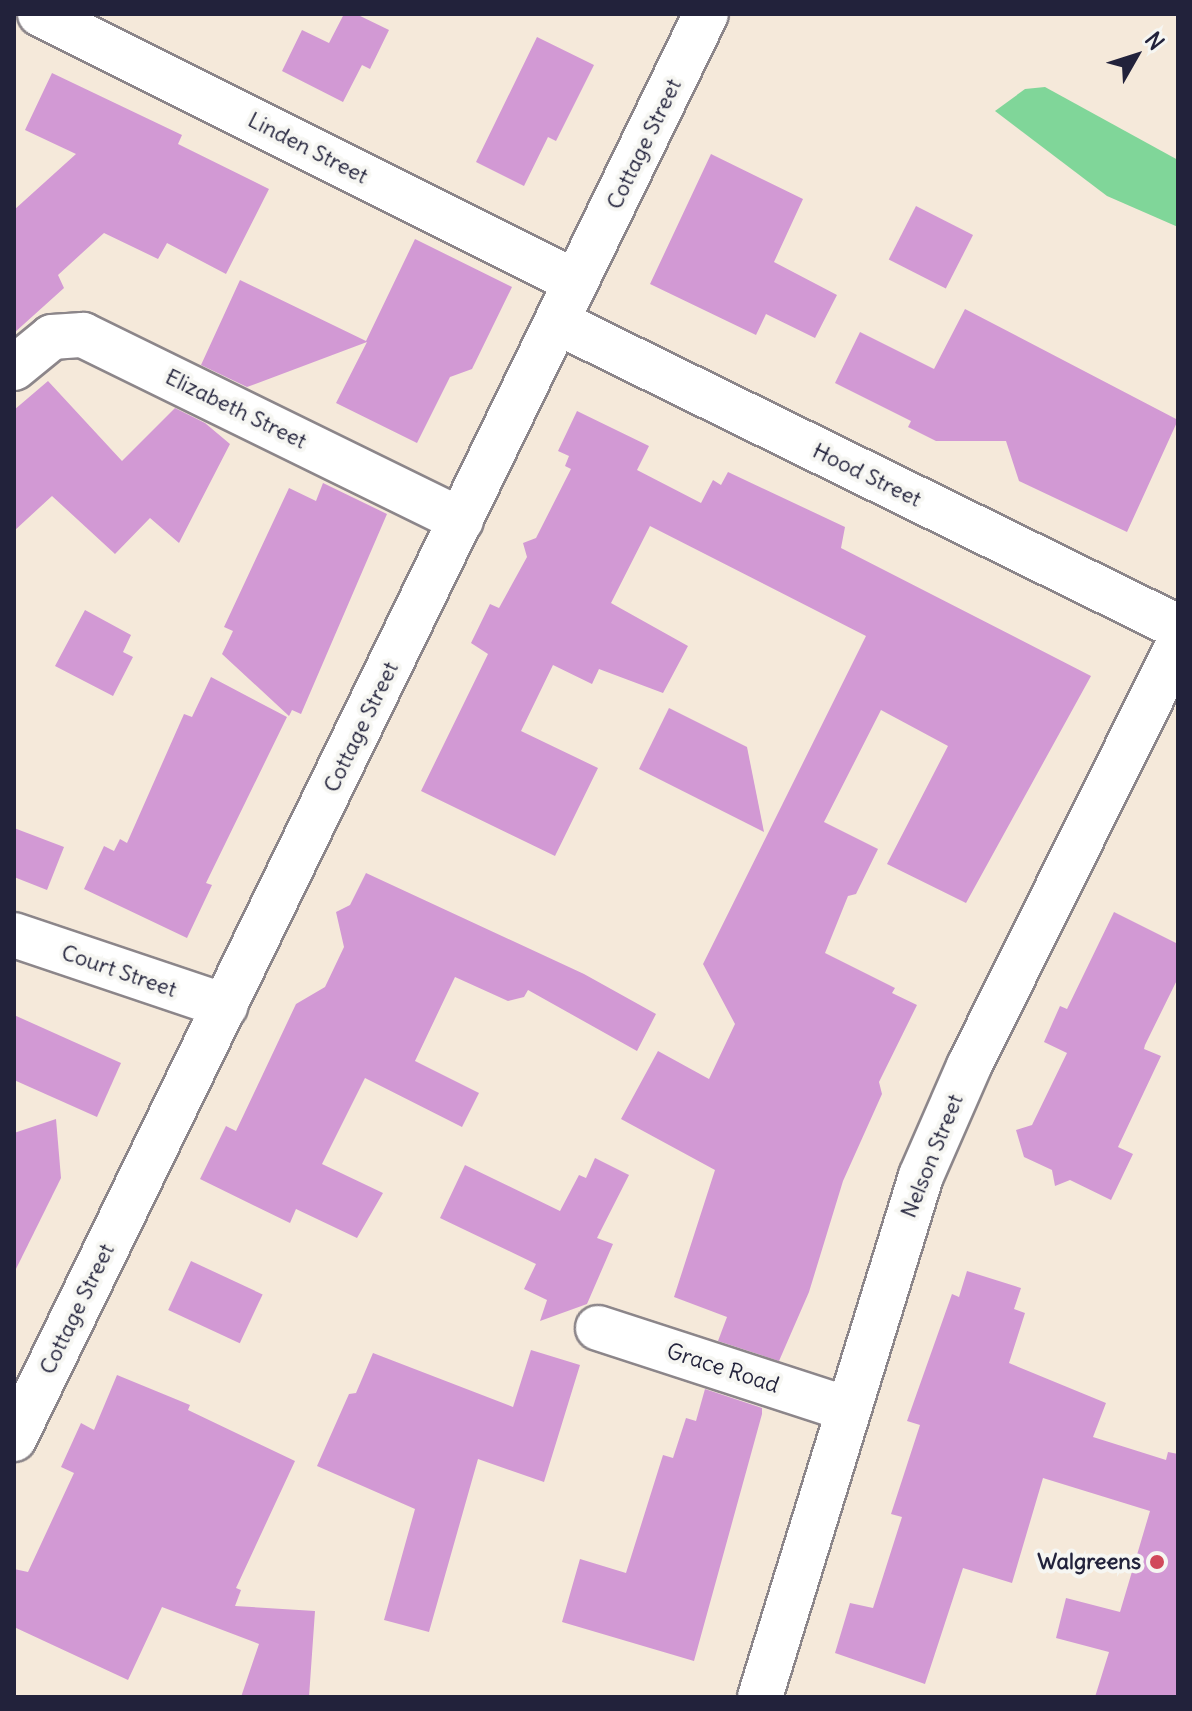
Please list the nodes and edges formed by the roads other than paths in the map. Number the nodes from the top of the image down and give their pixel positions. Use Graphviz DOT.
graph roads {
  1 [pos="40,14"];
  2 [pos="706,14"];
  3 [pos="576,282"];
  4 [pos="557,322"];
  5 [pos="14,368"];
  6 [pos="461,520"];
  7 [pos="1178,627"];
  8 [pos="1178,645"];
  9 [pos="14,935"];
  10 [pos="225,1006"];
  11 [pos="598,1328"];
  12 [pos="24,1395"];
  13 [pos="847,1409"];
  14 [pos="14,1439"];
  15 [pos="760,1697"];
  1 -- 3 [label="street, Linden Street"];
  2 -- 3 [label="street, Cottage Street"];
  3 -- 4 [label="street, Cottage Street"];
  4 -- 6 [label="street, Cottage Street"];
  4 -- 7 [label="street, Hood Street"];
  5 -- 6 [label="street, Elizabeth Street"];
  6 -- 10 [label="street, Cottage Street"];
  8 -- 13 [label="street, Nelson Street"];
  9 -- 10 [label="street, Court Street"];
  10 -- 12 [label="street, Cottage Street"];
  11 -- 13 [label="street, Grace Road"];
  12 -- 14 [label="street, Cottage Street"];
  13 -- 15 [label="street, Nelson Street"];
}
